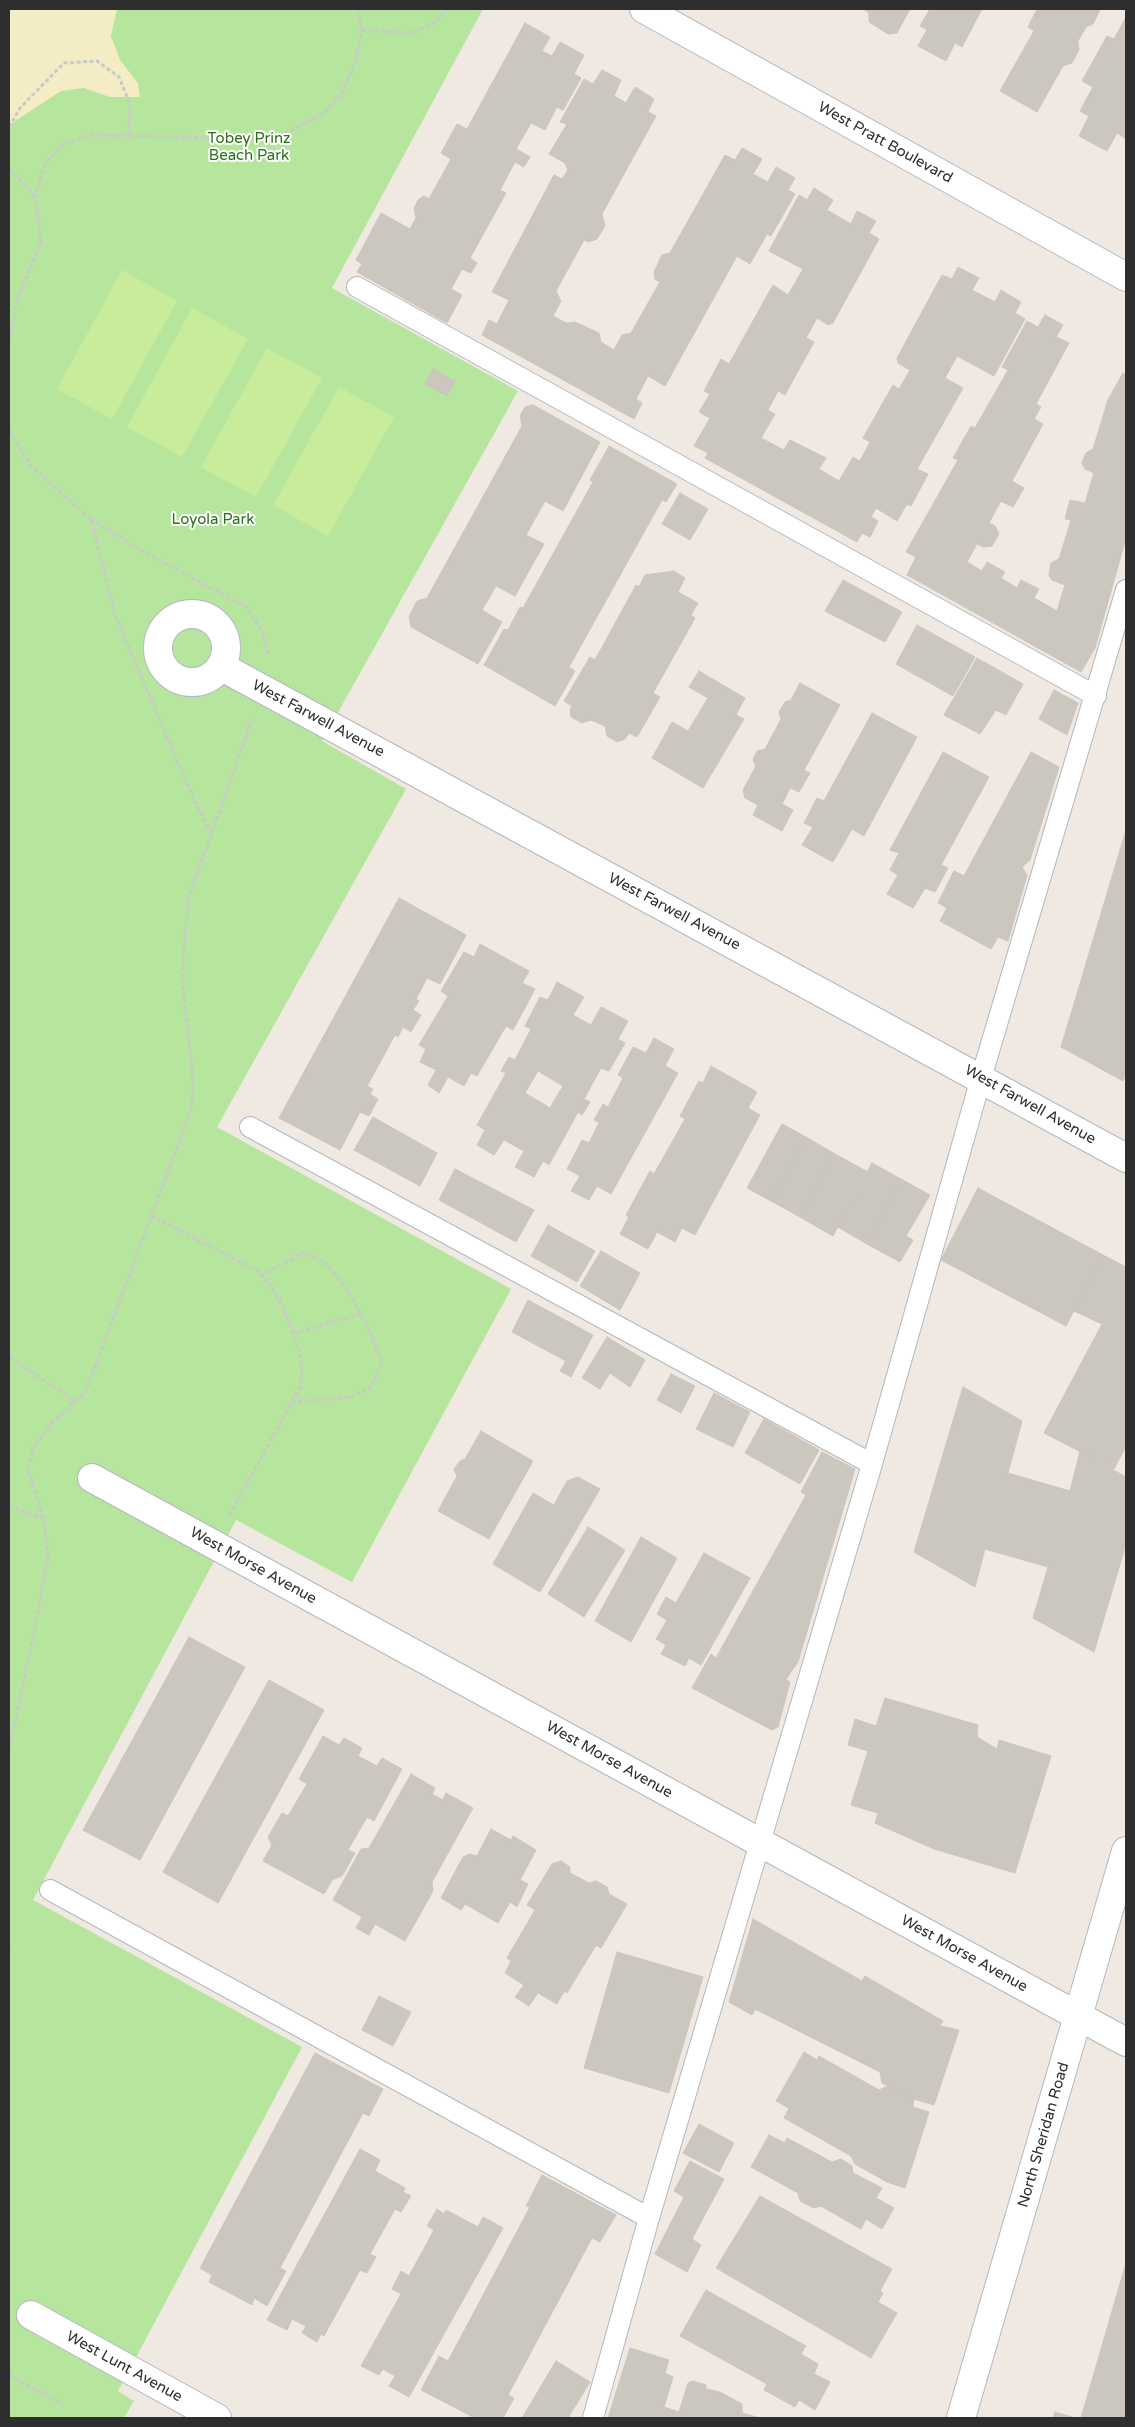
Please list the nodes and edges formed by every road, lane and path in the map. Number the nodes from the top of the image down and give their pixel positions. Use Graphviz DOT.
graph roads {
  1 [pos="357,9"];
  2 [pos="449,9"];
  3 [pos="644,9"];
  4 [pos="362,30"];
  5 [pos="9,127"];
  6 [pos="129,135"];
  7 [pos="9,170"];
  8 [pos="35,196"];
  9 [pos="1126,277"];
  10 [pos="357,287"];
  11 [pos="9,342"];
  12 [pos="9,431"];
  13 [pos="91,519"];
  14 [pos="1126,590"];
  15 [pos="222,667"];
  16 [pos="263,689"];
  17 [pos="1096,696"];
  18 [pos="212,834"];
  19 [pos="981,1078"];
  20 [pos="250,1127"];
  21 [pos="1126,1158"];
  22 [pos="151,1216"];
  23 [pos="261,1276"];
  24 [pos="360,1314"];
  25 [pos="294,1333"];
  26 [pos="9,1357"];
  27 [pos="76,1402"];
  28 [pos="292,1402"];
  29 [pos="872,1464"];
  30 [pos="92,1478"];
  31 [pos="9,1506"];
  32 [pos="44,1519"];
  33 [pos="214,1545"];
  34 [pos="9,1748"];
  35 [pos="760,1843"];
  36 [pos="1126,1851"];
  37 [pos="50,1890"];
  38 [pos="1078,2016"];
  39 [pos="1126,2042"];
  40 [pos="649,2218"];
  41 [pos="31,2315"];
  42 [pos="9,2375"];
  43 [pos="62,2404"];
  44 [pos="217,2418"];
  45 [pos="592,2418"];
  46 [pos="961,2418"];
  1 -- 4 [label="path"];
  2 -- 4 [label="path"];
  3 -- 9 [label="street, West Pratt Boulevard"];
  4 -- 6 [label="path"];
  5 -- 6 [label="path"];
  6 -- 8 [label="path"];
  7 -- 8 [label="path"];
  8 -- 11 [label="path"];
  10 -- 17 [label="lane"];
  12 -- 13 [label="path"];
  13 -- 16 [label="path"];
  13 -- 18 [label="path"];
  14 -- 17 [label="lane"];
  15 -- 16 [label="street, West Farwell Avenue"];
  16 -- 18 [label="path"];
  16 -- 19 [label="street, West Farwell Avenue"];
  17 -- 19 [label="lane"];
  18 -- 22 [label="path"];
  19 -- 21 [label="street, West Farwell Avenue"];
  19 -- 29 [label="lane"];
  20 -- 29 [label="lane"];
  22 -- 23 [label="path"];
  22 -- 27 [label="path"];
  23 -- 24 [label="path"];
  23 -- 25 [label="path"];
  24 -- 25 [label="path"];
  24 -- 28 [label="path"];
  25 -- 28 [label="path"];
  26 -- 27 [label="path"];
  27 -- 32 [label="path"];
  28 -- 33 [label="path"];
  29 -- 35 [label="lane"];
  30 -- 33 [label="street, West Morse Avenue"];
  31 -- 32 [label="path"];
  32 -- 34 [label="path"];
  33 -- 35 [label="street, West Morse Avenue"];
  35 -- 38 [label="street, West Morse Avenue"];
  35 -- 40 [label="lane"];
  36 -- 38 [label="street, North Sheridan Road"];
  37 -- 40 [label="lane"];
  38 -- 39 [label="street, West Morse Avenue"];
  38 -- 46 [label="street, North Sheridan Road"];
  40 -- 45 [label="lane"];
  41 -- 44 [label="street, West Lunt Avenue"];
  42 -- 43 [label="path"];
}
